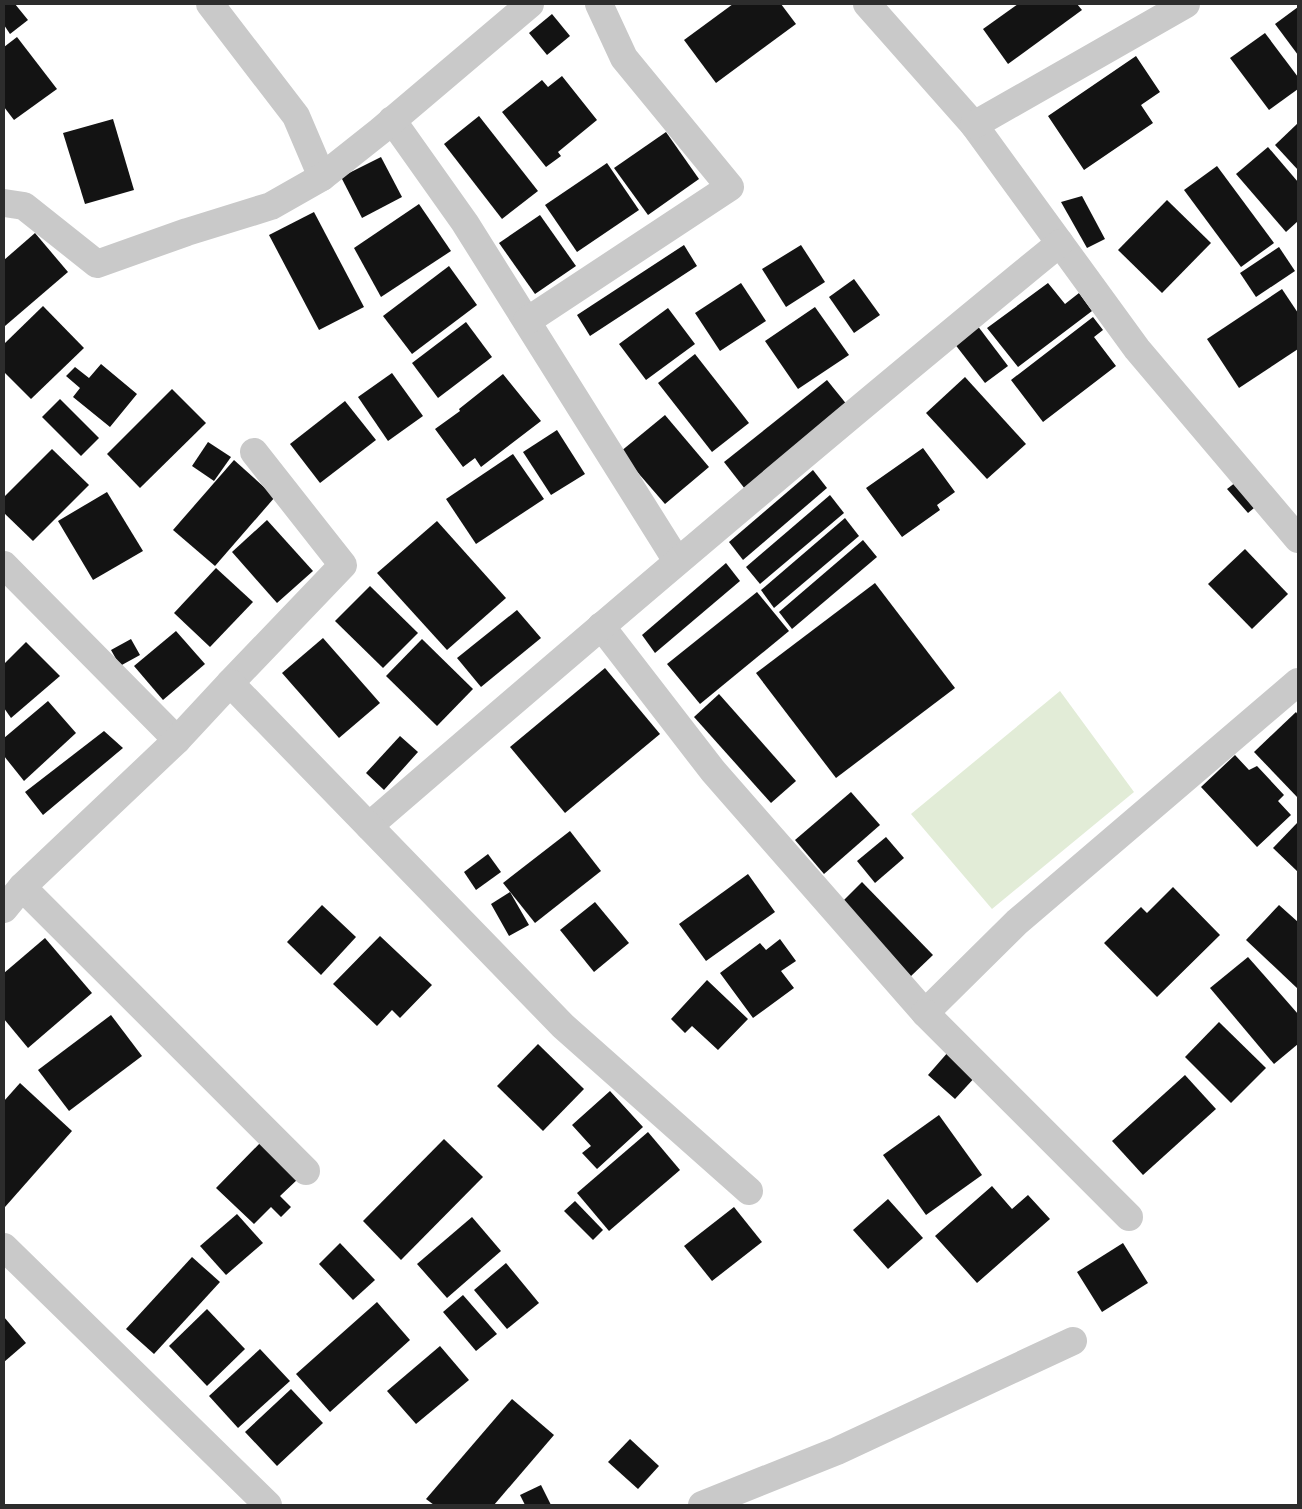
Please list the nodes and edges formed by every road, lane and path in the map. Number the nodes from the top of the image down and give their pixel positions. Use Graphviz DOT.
graph roads {
  1 [pos="210,4"];
  2 [pos="530,4"];
  3 [pos="599,4"];
  4 [pos="866,4"];
  5 [pos="1186,4"];
  6 [pos="392,120"];
  7 [pos="974,125"];
  8 [pos="322,176"];
  9 [pos="4,203"];
  10 [pos="1060,243"];
  11 [pos="526,321"];
  12 [pos="254,452"];
  13 [pos="1298,539"];
  14 [pos="677,562"];
  15 [pos="4,565"];
  16 [pos="601,626"];
  17 [pos="1298,682"];
  18 [pos="230,683"];
  19 [pos="177,740"];
  20 [pos="369,826"];
  21 [pos="22,887"];
  22 [pos="4,909"];
  23 [pos="925,1013"];
  24 [pos="306,1171"];
  25 [pos="749,1191"];
  26 [pos="1128,1217"];
  27 [pos="4,1247"];
  28 [pos="1073,1341"];
  29 [pos="268,1505"];
  30 [pos="702,1505"];
  1 -- 8 [label="street"];
  2 -- 6 [label="street"];
  3 -- 11 [label="street"];
  4 -- 7 [label="street"];
  5 -- 7 [label="street"];
  6 -- 8 [label="street"];
  6 -- 11 [label="street"];
  7 -- 10 [label="street"];
  8 -- 9 [label="street"];
  10 -- 13 [label="street"];
  10 -- 14 [label="street"];
  11 -- 14 [label="street"];
  12 -- 18 [label="street"];
  14 -- 16 [label="street"];
  15 -- 19 [label="street"];
  16 -- 20 [label="street"];
  16 -- 23 [label="street"];
  17 -- 23 [label="street"];
  18 -- 19 [label="street"];
  18 -- 20 [label="street"];
  19 -- 21 [label="street"];
  20 -- 25 [label="street"];
  21 -- 22 [label="street"];
  21 -- 24 [label="street"];
  23 -- 26 [label="street"];
  27 -- 29 [label="street"];
  28 -- 30 [label="street"];
}
